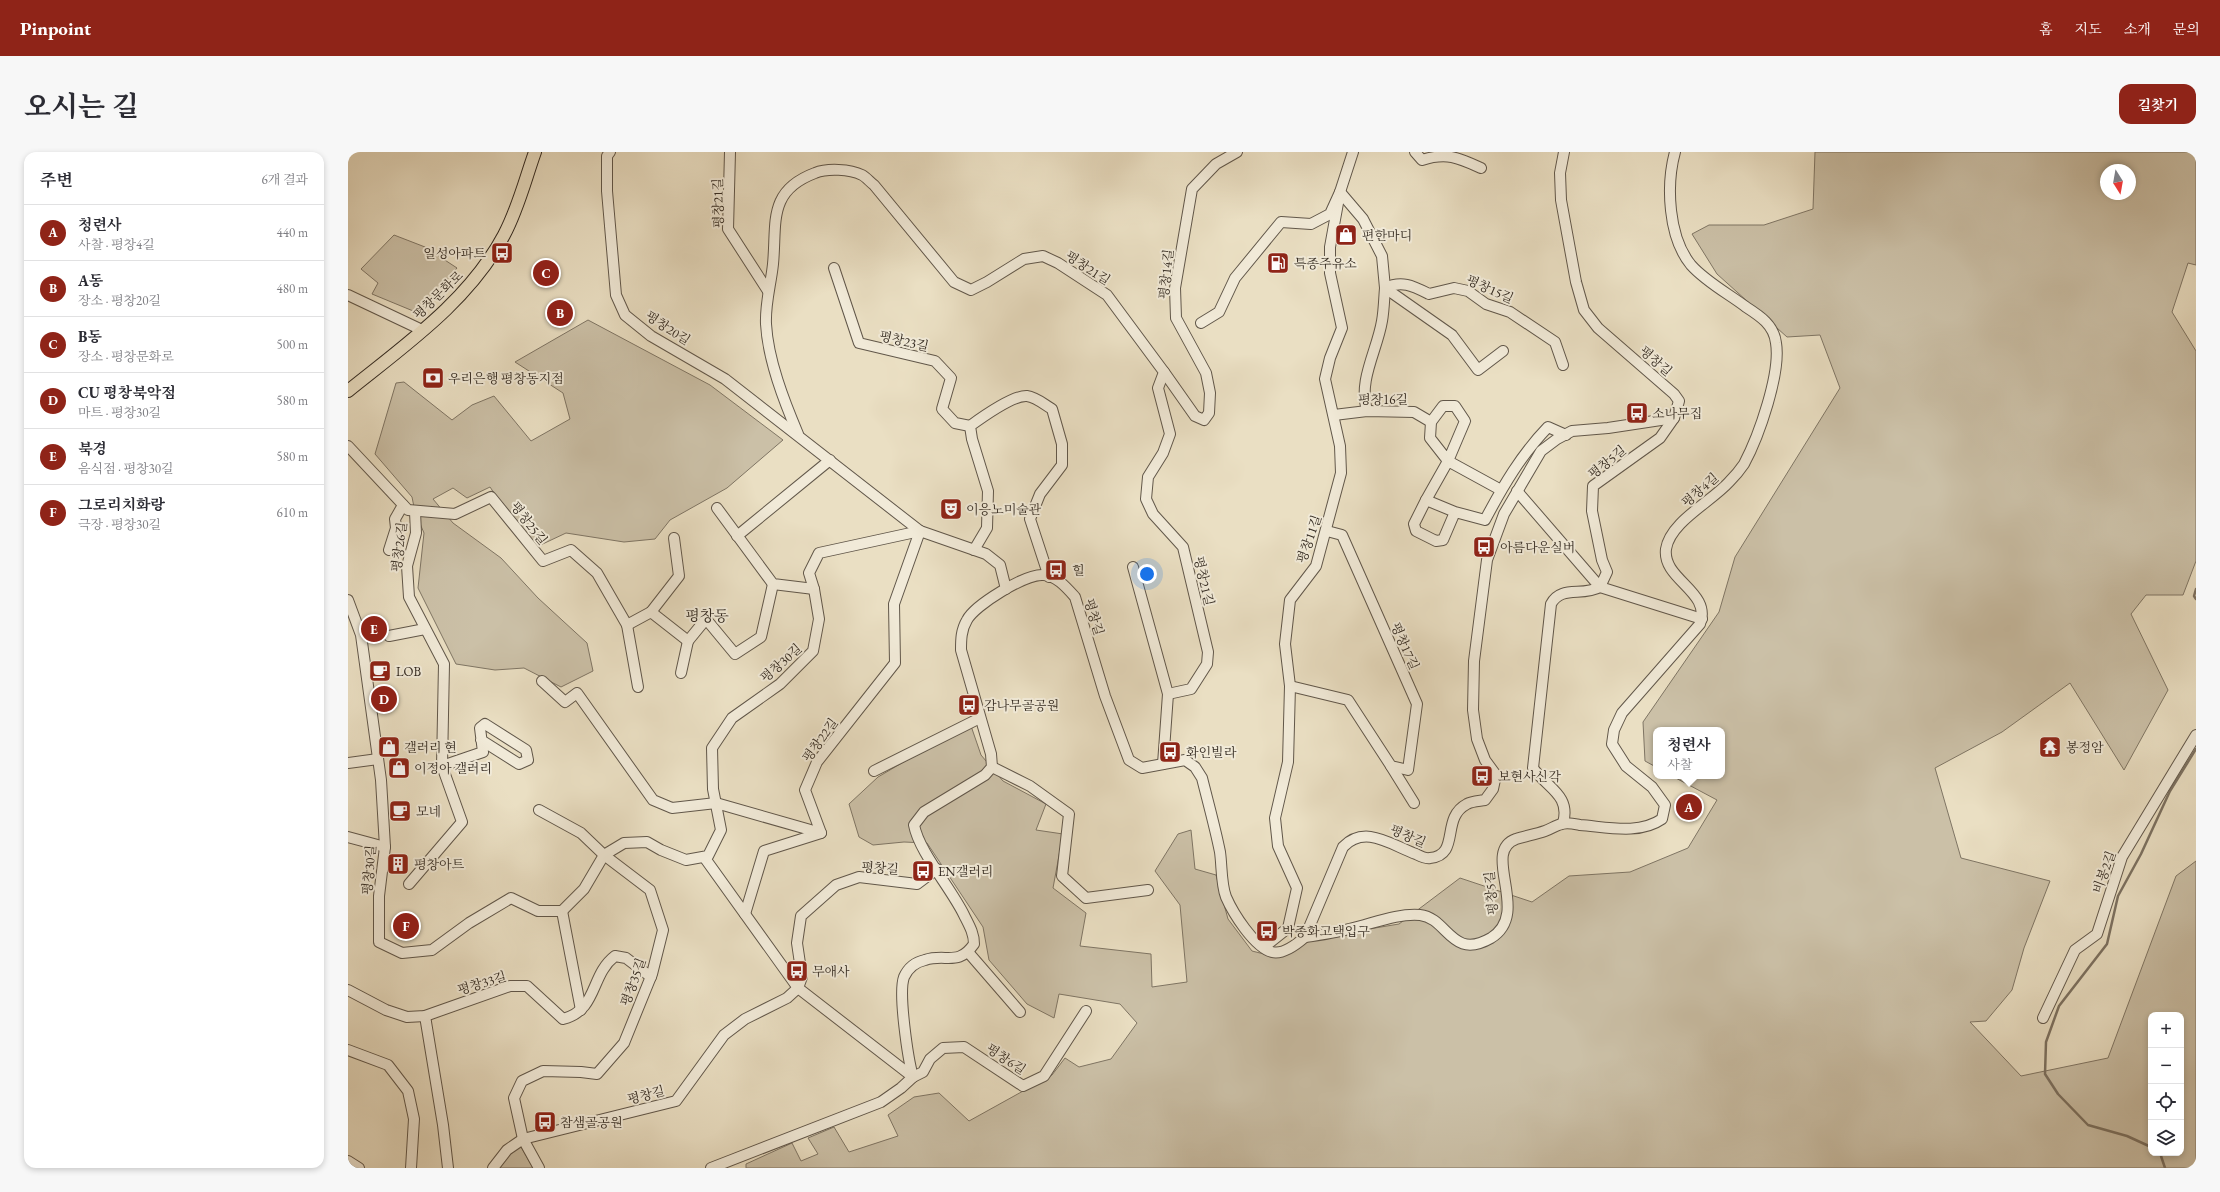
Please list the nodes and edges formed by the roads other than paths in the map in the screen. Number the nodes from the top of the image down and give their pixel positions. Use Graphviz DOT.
graph roads {
  1 [pos="535,152"];
  2 [pos="610,152"];
  3 [pos="730,152"];
  4 [pos="1237,152"];
  5 [pos="1353,152"];
  6 [pos="1415,152"];
  7 [pos="1564,152"];
  8 [pos="1675,152"];
  9 [pos="1481,168"];
  10 [pos="1340,192"];
  11 [pos="834,268"];
  12 [pos="1385,288"];
  13 [pos="768,291"];
  14 [pos="348,295"];
  15 [pos="1201,323"];
  16 [pos="422,330"];
  17 [pos="1503,351"];
  18 [pos="1563,365"];
  19 [pos="1164,372"];
  20 [pos="348,391"];
  21 [pos="1367,411"];
  22 [pos="1334,415"];
  23 [pos="1674,418"];
  24 [pos="1431,422"];
  25 [pos="970,426"];
  26 [pos="798,434"];
  27 [pos="1566,435"];
  28 [pos="348,446"];
  29 [pos="830,460"];
  30 [pos="1448,461"];
  31 [pos="1501,490"];
  32 [pos="1517,492"];
  33 [pos="1426,500"];
  34 [pos="403,505"];
  35 [pos="716,508"];
  36 [pos="415,512"];
  37 [pos="1455,512"];
  38 [pos="1327,531"];
  39 [pos="920,532"];
  40 [pos="737,536"];
  41 [pos="674,538"];
  42 [pos="389,550"];
  43 [pos="974,550"];
  44 [pos="1133,567"];
  45 [pos="1049,577"];
  46 [pos="773,584"];
  47 [pos="1600,587"];
  48 [pos="814,589"];
  49 [pos="1006,589"];
  50 [pos="348,600"];
  51 [pos="651,612"];
  52 [pos="1702,618"];
  53 [pos="627,625"];
  54 [pos="426,629"];
  55 [pos="389,636"];
  56 [pos="688,641"];
  57 [pos="681,673"];
  58 [pos="542,681"];
  59 [pos="1290,686"];
  60 [pos="638,687"];
  61 [pos="1168,694"];
  62 [pos="980,718"];
  63 [pos="2196,735"];
  64 [pos="481,740"];
  65 [pos="378,759"];
  66 [pos="348,763"];
  67 [pos="1164,764"];
  68 [pos="442,766"];
  69 [pos="1392,766"];
  70 [pos="992,767"];
  71 [pos="874,771"];
  72 [pos="716,803"];
  73 [pos="1414,803"];
  74 [pos="539,810"];
  75 [pos="1563,823"];
  76 [pos="821,833"];
  77 [pos="348,837"];
  78 [pos="385,847"];
  79 [pos="604,855"];
  80 [pos="704,857"];
  81 [pos="938,869"];
  82 [pos="409,884"];
  83 [pos="1148,890"];
  84 [pos="562,911"];
  85 [pos="745,914"];
  86 [pos="1305,938"];
  87 [pos="1264,947"];
  88 [pos="968,952"];
  89 [pos="651,977"];
  90 [pos="798,988"];
  91 [pos="348,990"];
  92 [pos="581,1010"];
  93 [pos="1086,1011"];
  94 [pos="1020,1012"];
  95 [pos="425,1016"];
  96 [pos="2043,1018"];
  97 [pos="348,1050"];
  98 [pos="913,1077"];
  99 [pos="523,1139"];
  100 [pos="348,1161"];
  101 [pos="359,1168"];
  102 [pos="411,1168"];
  103 [pos="448,1168"];
  104 [pos="493,1168"];
  105 [pos="539,1168"];
  106 [pos="711,1168"];
  1 -- 16 [label="main road, 평창문화로"];
  2 -- 26 [label="street, 평창20길"];
  3 -- 13 [label="street, 평창21길"];
  4 -- 19 [label="street, 평창14길"];
  5 -- 10 [label="street, 평창11길"];
  6 -- 9 [label="street"];
  7 -- 23 [label="street, 평창길 / 평창길"];
  8 -- 52 [label="street, 평창4길"];
  10 -- 12 [label="street"];
  10 -- 15 [label="street, 평창11길"];
  10 -- 22 [label="street, 평창11길"];
  11 -- 25 [label="street, 평창23길"];
  12 -- 17 [label="street"];
  12 -- 18 [label="street, 평창15길"];
  12 -- 21 [label="street"];
  13 -- 19 [label="street, 평창21길"];
  13 -- 26 [label="street, 평창21길"];
  14 -- 16 [label="street"];
  16 -- 20 [label="main road, 평창문화로"];
  19 -- 61 [label="street, 평창21길"];
  21 -- 22 [label="street, 평창16길"];
  21 -- 24 [label="street, 평창16길"];
  22 -- 38 [label="street, 평창11길"];
  23 -- 27 [label="street, 평창길 / 평창길"];
  23 -- 47 [label="street, 평창5길"];
  24 -- 30 [label="street"];
  24 -- 30 [label="street"];
  25 -- 43 [label="street"];
  25 -- 45 [label="street"];
  26 -- 29 [label="street, 평창20길"];
  27 -- 31 [label="street"];
  27 -- 32 [label="street, 평창길 / 평창길"];
  28 -- 34 [label="street, 평창25길"];
  29 -- 39 [label="street, 평창20길"];
  29 -- 40 [label="street"];
  30 -- 31 [label="street"];
  30 -- 33 [label="street"];
  31 -- 37 [label="street"];
  32 -- 47 [label="street"];
  32 -- 86 [label="street, 평창길 / 평창길"];
  33 -- 37 [label="street"];
  33 -- 37 [label="street"];
  34 -- 36 [label="street, 평창25길"];
  34 -- 42 [label="street"];
  35 -- 40 [label="street"];
  36 -- 53 [label="street, 평창25길"];
  36 -- 54 [label="street, 평창26길"];
  38 -- 59 [label="street, 평창11길"];
  38 -- 69 [label="street, 평창17길"];
  39 -- 43 [label="street, 평창20길"];
  39 -- 48 [label="street, 평창30길"];
  39 -- 76 [label="street, 평창22길"];
  40 -- 46 [label="street"];
  41 -- 51 [label="street"];
  43 -- 49 [label="street, 평창20길"];
  44 -- 61 [label="street"];
  45 -- 49 [label="street"];
  45 -- 67 [label="street, 평창길 / 평창길"];
  46 -- 48 [label="street"];
  46 -- 56 [label="street"];
  47 -- 52 [label="street"];
  47 -- 75 [label="street"];
  48 -- 72 [label="street, 평창30길"];
  49 -- 62 [label="street"];
  50 -- 65 [label="street, 평창30길"];
  51 -- 53 [label="street"];
  51 -- 56 [label="street"];
  52 -- 75 [label="street, 평창5길"];
  53 -- 60 [label="street, 평창25길"];
  54 -- 55 [label="street"];
  54 -- 68 [label="street, 평창26길"];
  56 -- 57 [label="street"];
  58 -- 72 [label="street"];
  59 -- 69 [label="street"];
  59 -- 87 [label="street, 평창11길"];
  61 -- 67 [label="street"];
  62 -- 70 [label="street"];
  62 -- 71 [label="street"];
  63 -- 96 [label="street, 비봉2길"];
  64 -- 64 [label="street"];
  64 -- 68 [label="street"];
  65 -- 66 [label="street"];
  65 -- 78 [label="street, 평창30길"];
  67 -- 87 [label="street, 평창길 / 평창길"];
  68 -- 82 [label="street, 평창26길"];
  69 -- 73 [label="street"];
  70 -- 81 [label="street"];
  70 -- 83 [label="street"];
  72 -- 76 [label="street"];
  72 -- 80 [label="street, 평창30길"];
  74 -- 79 [label="street, 평창35길"];
  75 -- 86 [label="street, 평창5길"];
  76 -- 85 [label="street"];
  77 -- 78 [label="street"];
  78 -- 84 [label="street, 평창30길"];
  79 -- 80 [label="street"];
  79 -- 84 [label="street"];
  79 -- 89 [label="street, 평창35길"];
  80 -- 85 [label="street"];
  81 -- 88 [label="street"];
  81 -- 90 [label="street, 평창길 / 평창길"];
  84 -- 92 [label="street"];
  85 -- 90 [label="street"];
  86 -- 87 [label="street"];
  88 -- 94 [label="street"];
  88 -- 98 [label="street"];
  89 -- 92 [label="street"];
  89 -- 99 [label="street, 평창35길"];
  90 -- 98 [label="street"];
  90 -- 99 [label="street, 평창길 / 평창길"];
  91 -- 95 [label="street, 평창33길"];
  92 -- 95 [label="street, 평창33길"];
  93 -- 98 [label="street, 평창6길"];
  95 -- 103 [label="street"];
  97 -- 102 [label="street"];
  98 -- 106 [label="street, 평창6길"];
  99 -- 104 [label="street, 평창길 / 평창길"];
  99 -- 105 [label="street"];
  100 -- 101 [label="street"];
}
